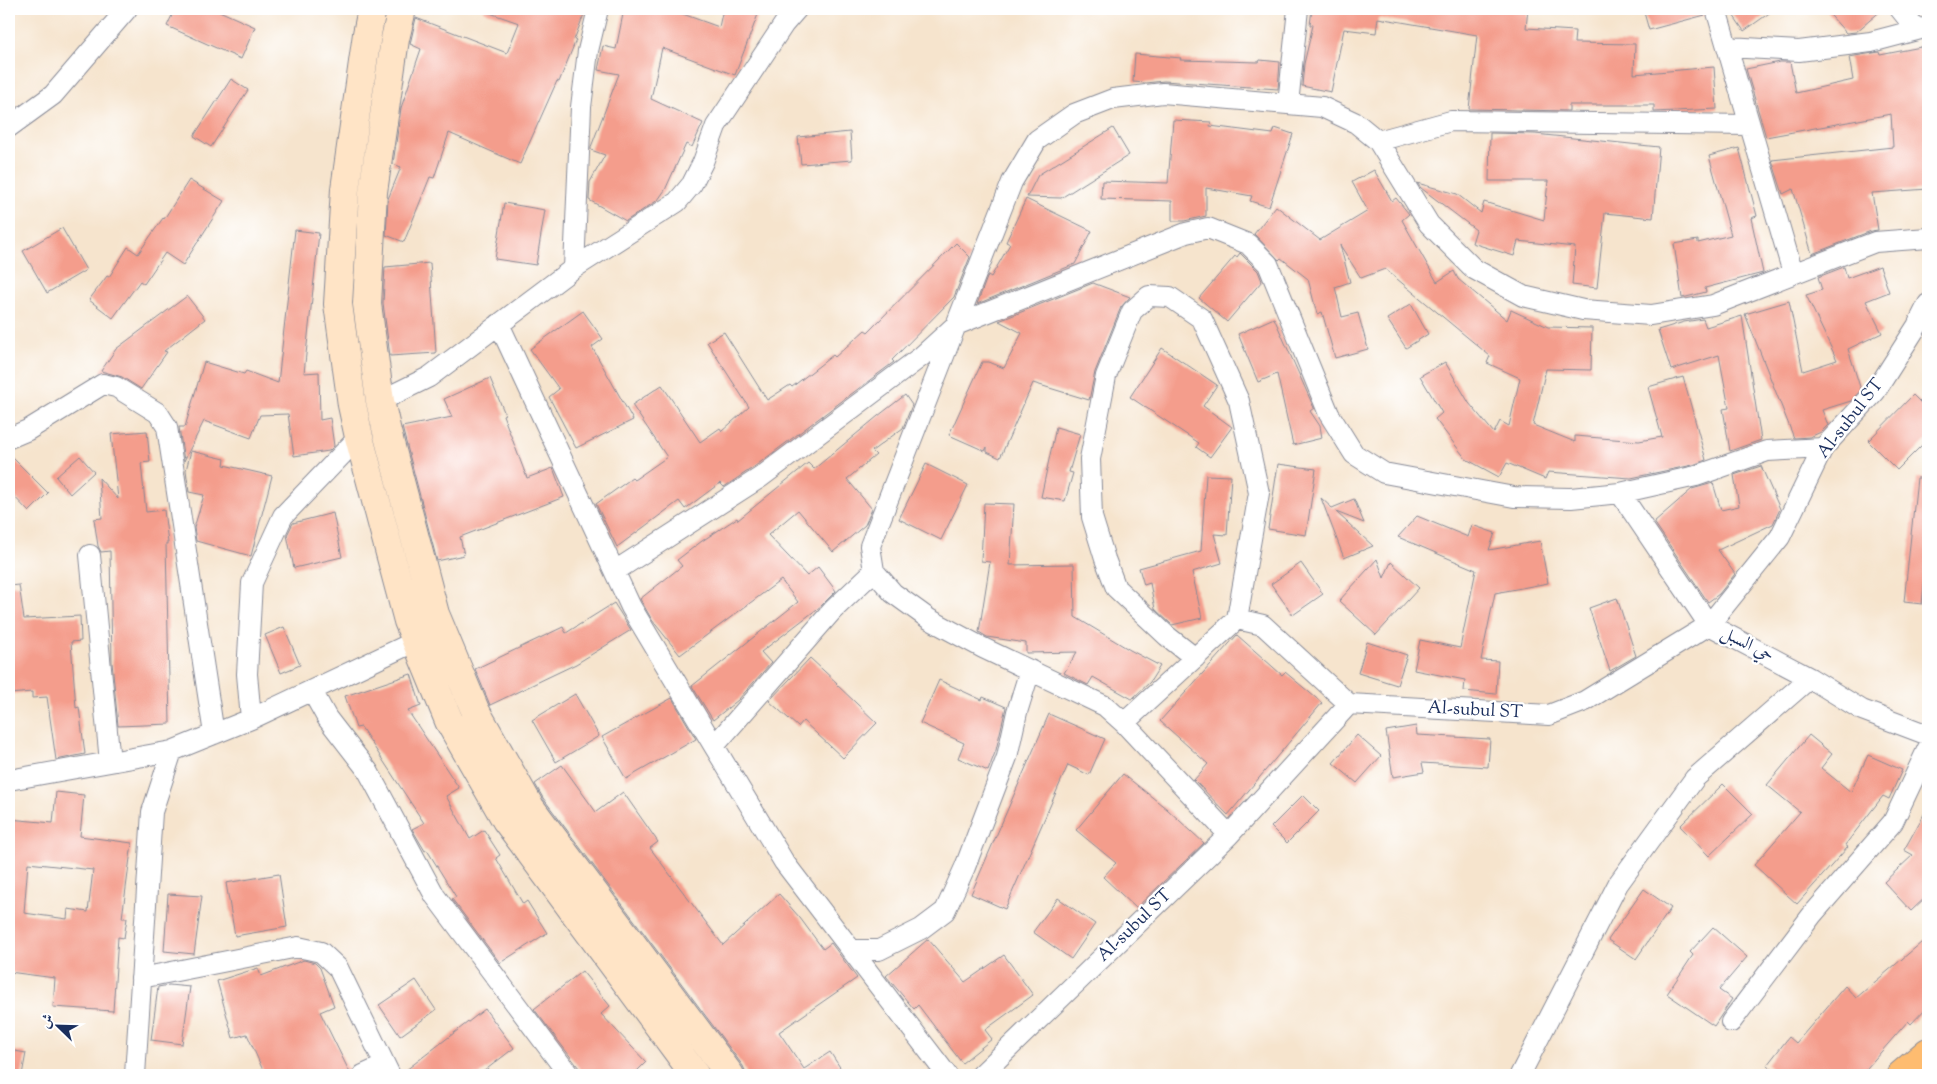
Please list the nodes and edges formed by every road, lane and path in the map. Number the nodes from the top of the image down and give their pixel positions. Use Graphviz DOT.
graph roads {
  1 [pos="127,9"];
  2 [pos="372,9"];
  3 [pos="402,9"];
  4 [pos="598,9"];
  5 [pos="797,9"];
  6 [pos="1298,9"];
  7 [pos="1716,9"];
  8 [pos="1900,9"];
  9 [pos="1922,28"];
  10 [pos="1728,47"];
  11 [pos="1288,104"];
  12 [pos="1750,125"];
  13 [pos="9,127"];
  14 [pos="1378,141"];
  15 [pos="1928,238"];
  16 [pos="574,268"];
  17 [pos="1793,273"];
  18 [pos="1928,304"];
  19 [pos="499,324"];
  20 [pos="956,325"];
  21 [pos="380,401"];
  22 [pos="358,437"];
  23 [pos="9,438"];
  24 [pos="1823,448"];
  25 [pos="1620,494"];
  26 [pos="90,556"];
  27 [pos="615,571"];
  28 [pos="874,571"];
  29 [pos="1237,619"];
  30 [pos="1709,626"];
  31 [pos="416,641"];
  32 [pos="1194,658"];
  33 [pos="1030,670"];
  34 [pos="1810,678"];
  35 [pos="312,691"];
  36 [pos="1349,704"];
  37 [pos="251,719"];
  38 [pos="1124,723"];
  39 [pos="214,734"];
  40 [pos="1928,735"];
  41 [pos="714,746"];
  42 [pos="1928,748"];
  43 [pos="172,751"];
  44 [pos="110,762"];
  45 [pos="9,780"];
  46 [pos="1229,835"];
  47 [pos="851,950"];
  48 [pos="141,978"];
  49 [pos="1731,1022"];
  50 [pos="1928,1052"];
  51 [pos="388,1070"];
  52 [pos="135,1075"];
  53 [pos="363,1075"];
  54 [pos="569,1075"];
  55 [pos="695,1075"];
  56 [pos="730,1075"];
  57 [pos="947,1075"];
  58 [pos="981,1075"];
  59 [pos="1520,1075"];
  60 [pos="1901,1075"];
  1 -- 13 [label="street"];
  2 -- 22 [label="main road"];
  3 -- 21 [label="main road"];
  4 -- 16 [label="street"];
  5 -- 16 [label="street"];
  6 -- 11 [label="street"];
  7 -- 10 [label="street"];
  8 -- 9 [label="street"];
  9 -- 10 [label="street"];
  10 -- 12 [label="street"];
  11 -- 14 [label="street"];
  11 -- 20 [label="street"];
  12 -- 14 [label="street"];
  12 -- 17 [label="street"];
  14 -- 17 [label="street"];
  15 -- 17 [label="street"];
  16 -- 19 [label="street"];
  18 -- 24 [label="street, Al-subul ST"];
  19 -- 21 [label="street"];
  19 -- 27 [label="street"];
  20 -- 25 [label="street"];
  20 -- 27 [label="street"];
  20 -- 28 [label="street"];
  21 -- 56 [label="main road"];
  22 -- 31 [label="main road"];
  22 -- 37 [label="street"];
  23 -- 39 [label="street"];
  24 -- 25 [label="street"];
  24 -- 30 [label="street, Al-subul ST"];
  25 -- 30 [label="street, حي السبل"];
  26 -- 44 [label="street"];
  27 -- 41 [label="street"];
  28 -- 33 [label="street"];
  28 -- 41 [label="street"];
  29 -- 32 [label="street"];
  29 -- 32 [label="street"];
  29 -- 36 [label="street"];
  30 -- 34 [label="street, حي السبل"];
  30 -- 36 [label="street, Al-subul ST"];
  31 -- 35 [label="street"];
  31 -- 55 [label="main road"];
  32 -- 38 [label="street"];
  33 -- 38 [label="street"];
  33 -- 47 [label="street"];
  34 -- 40 [label="street, حي السبل"];
  34 -- 59 [label="street"];
  35 -- 37 [label="street"];
  35 -- 54 [label="street"];
  36 -- 46 [label="street, Al-subul ST"];
  37 -- 39 [label="street"];
  38 -- 46 [label="street"];
  39 -- 43 [label="street"];
  41 -- 47 [label="street"];
  42 -- 49 [label="street"];
  43 -- 44 [label="street"];
  43 -- 48 [label="street"];
  44 -- 45 [label="street"];
  46 -- 58 [label="street, Al-subul ST"];
  47 -- 57 [label="street"];
  48 -- 51 [label="street"];
  48 -- 52 [label="street"];
  50 -- 60 [label="main road"];
  51 -- 53 [label="street"];
}
